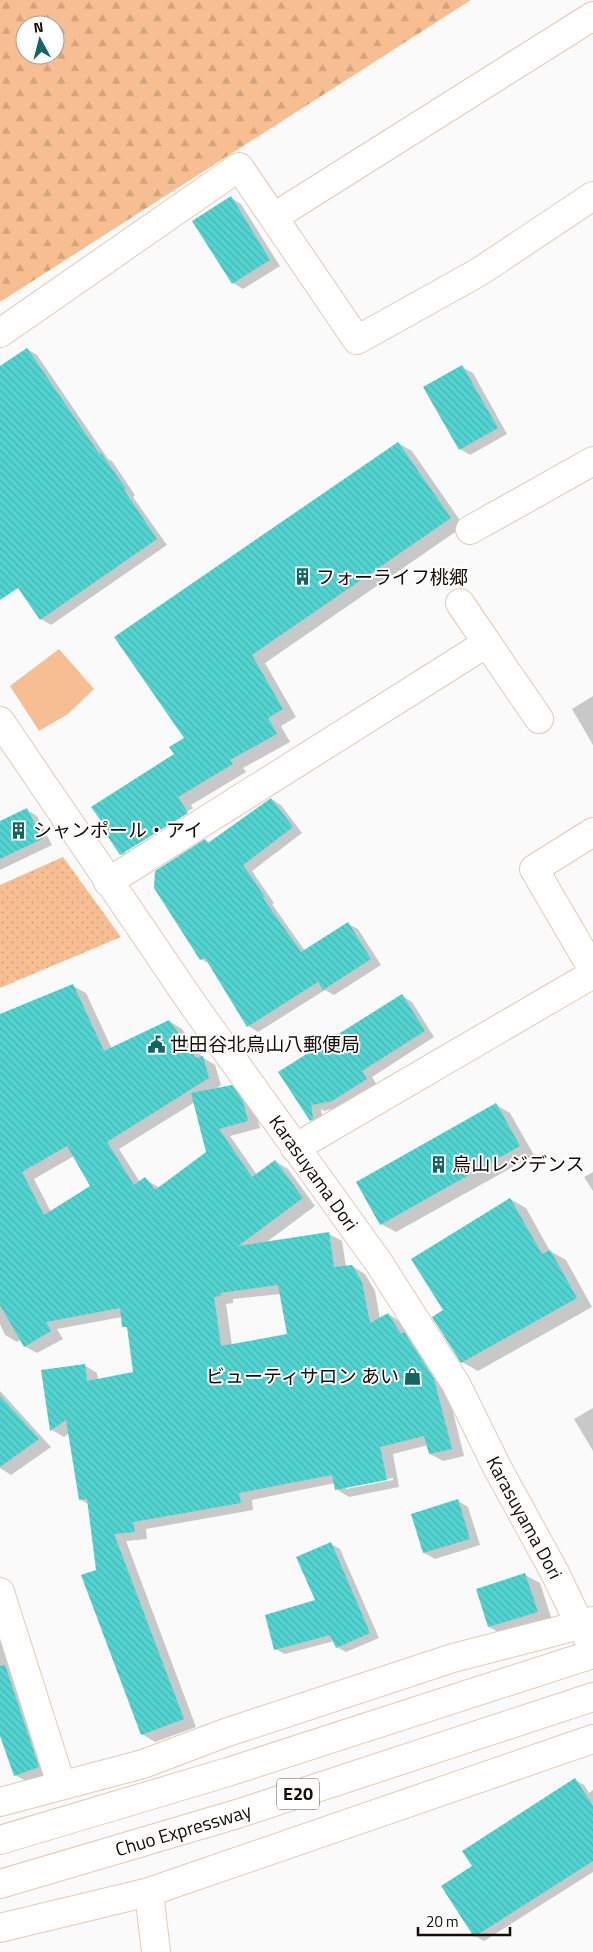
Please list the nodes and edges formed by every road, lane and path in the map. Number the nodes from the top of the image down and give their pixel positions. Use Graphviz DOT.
graph roads {
  1 [pos="593,16"];
  2 [pos="593,196"];
  3 [pos="274,217"];
  4 [pos="0,333"];
  5 [pos="593,461"];
  6 [pos="470,530"];
  7 [pos="460,603"];
  8 [pos="487,643"];
  9 [pos="0,720"];
  10 [pos="539,720"];
  11 [pos="593,832"];
  12 [pos="108,882"];
  13 [pos="593,970"];
  14 [pos="593,974"];
  15 [pos="295,1148"];
  16 [pos="0,1592"];
  17 [pos="589,1630"];
  18 [pos="593,1654"];
  19 [pos="593,1697"];
  20 [pos="593,1739"];
  21 [pos="60,1784"];
  22 [pos="0,1802"];
  23 [pos="0,1840"];
  24 [pos="0,1884"];
  25 [pos="148,1892"];
  26 [pos="0,1928"];
  27 [pos="156,1952"];
  1 -- 3 [label="main road"];
  2 -- 3 [label="main road"];
  3 -- 4 [label="main road"];
  5 -- 6 [label="main road"];
  7 -- 8 [label="main road"];
  8 -- 10 [label="main road"];
  8 -- 12 [label="main road"];
  9 -- 12 [label="main road, Karasuyama Dori"];
  11 -- 13 [label="main road"];
  12 -- 15 [label="main road, Karasuyama Dori"];
  14 -- 15 [label="main road"];
  15 -- 17 [label="main road, Karasuyama Dori"];
  16 -- 21 [label="main road"];
  17 -- 21 [label="main road"];
  18 -- 23 [label="main road, E20"];
  19 -- 24 [label="main road, Chuo Expressway / E20"];
  20 -- 25 [label="main road"];
  21 -- 22 [label="main road"];
  25 -- 26 [label="main road"];
  25 -- 27 [label="main road"];
}
